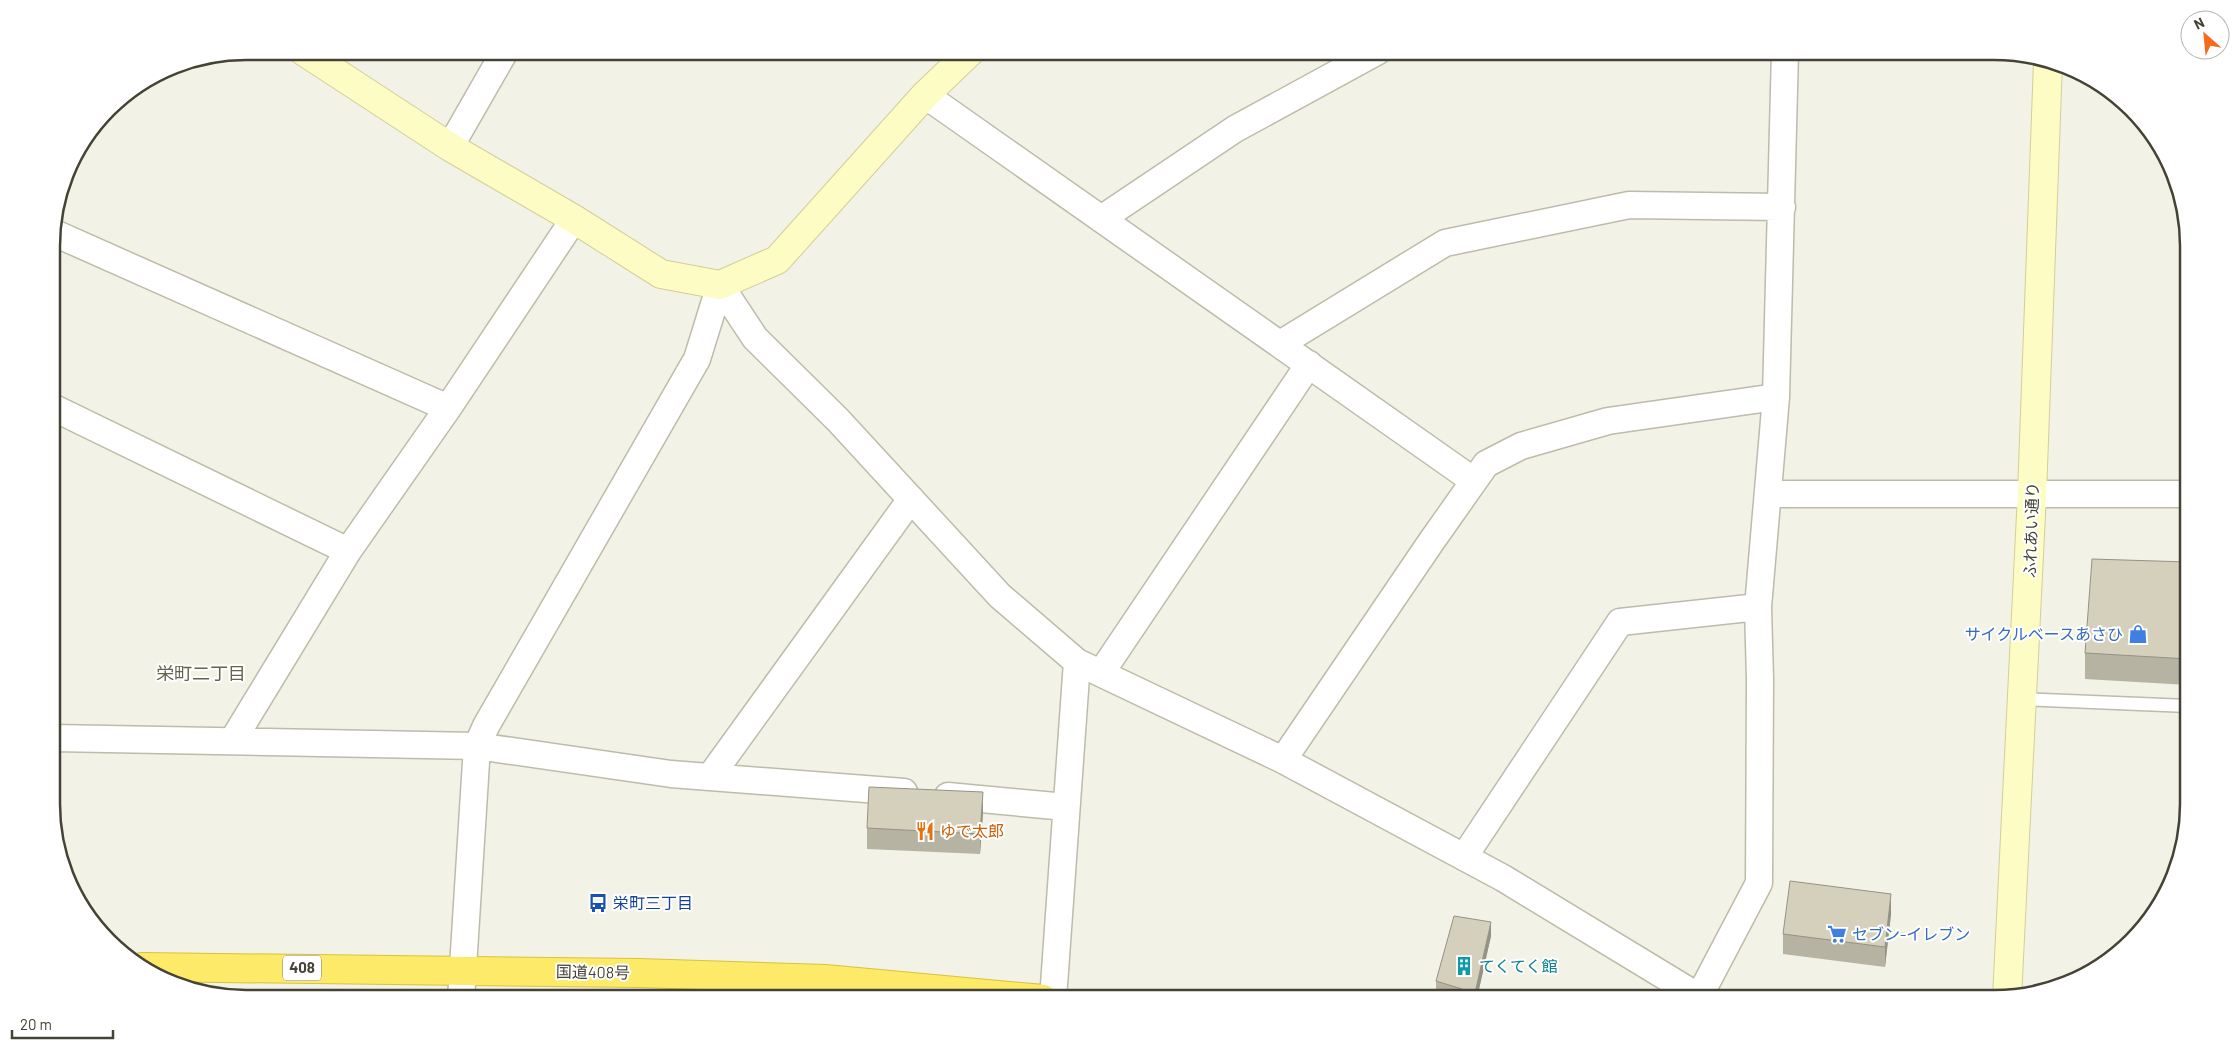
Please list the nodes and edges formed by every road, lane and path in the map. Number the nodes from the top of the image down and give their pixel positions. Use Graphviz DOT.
graph roads {
  1 [pos="317,60"];
  2 [pos="500,60"];
  3 [pos="962,60"];
  4 [pos="1362,60"];
  5 [pos="1785,60"];
  6 [pos="2048,68"];
  7 [pos="925,95"];
  8 [pos="450,147"];
  9 [pos="1782,208"];
  10 [pos="574,219"];
  11 [pos="1101,219"];
  12 [pos="60,236"];
  13 [pos="720,285"];
  14 [pos="1280,344"];
  15 [pos="1309,364"];
  16 [pos="1776,398"];
  17 [pos="448,408"];
  18 [pos="60,411"];
  19 [pos="1474,481"];
  20 [pos="1768,494"];
  21 [pos="2032,494"];
  22 [pos="2180,494"];
  23 [pos="910,499"];
  24 [pos="348,551"];
  25 [pos="1758,607"];
  26 [pos="1077,662"];
  27 [pos="1101,673"];
  28 [pos="2023,699"];
  29 [pos="2180,706"];
  30 [pos="60,738"];
  31 [pos="233,740"];
  32 [pos="477,746"];
  33 [pos="1283,760"];
  34 [pos="710,777"];
  35 [pos="1066,807"];
  36 [pos="1464,858"];
  37 [pos="157,967"];
  38 [pos="462,970"];
  39 [pos="461,990"];
  40 [pos="945,990"];
  41 [pos="1054,990"];
  42 [pos="1687,990"];
  43 [pos="1703,990"];
  44 [pos="2007,990"];
  1 -- 8 [label="street"];
  2 -- 8 [label="street"];
  3 -- 7 [label="street"];
  4 -- 11 [label="street"];
  5 -- 9 [label="street"];
  6 -- 21 [label="street, ふれあい通り"];
  7 -- 11 [label="street"];
  7 -- 13 [label="street"];
  8 -- 10 [label="street"];
  9 -- 14 [label="street"];
  9 -- 16 [label="street"];
  10 -- 13 [label="street"];
  10 -- 17 [label="street"];
  11 -- 14 [label="street"];
  12 -- 17 [label="street"];
  13 -- 23 [label="street"];
  13 -- 32 [label="street"];
  14 -- 15 [label="street"];
  15 -- 19 [label="street"];
  15 -- 27 [label="street"];
  16 -- 19 [label="street"];
  16 -- 20 [label="street"];
  17 -- 24 [label="street"];
  18 -- 24 [label="street"];
  19 -- 33 [label="street"];
  20 -- 21 [label="street"];
  20 -- 25 [label="street"];
  21 -- 22 [label="street"];
  21 -- 28 [label="street, ふれあい通り"];
  23 -- 26 [label="street"];
  23 -- 34 [label="street"];
  24 -- 31 [label="street"];
  25 -- 36 [label="street"];
  25 -- 43 [label="street"];
  26 -- 27 [label="street"];
  26 -- 35 [label="street"];
  27 -- 33 [label="street"];
  28 -- 29 [label="lane"];
  28 -- 44 [label="street, ふれあい通り"];
  30 -- 31 [label="street"];
  31 -- 32 [label="street"];
  32 -- 34 [label="street"];
  32 -- 38 [label="street"];
  33 -- 36 [label="street"];
  34 -- 35 [label="street"];
  35 -- 41 [label="street"];
  36 -- 42 [label="street"];
  37 -- 38 [label="highway, 国道408号 / 408"];
  38 -- 39 [label="street"];
  38 -- 40 [label="highway, 国道408号 / 408"];
}
